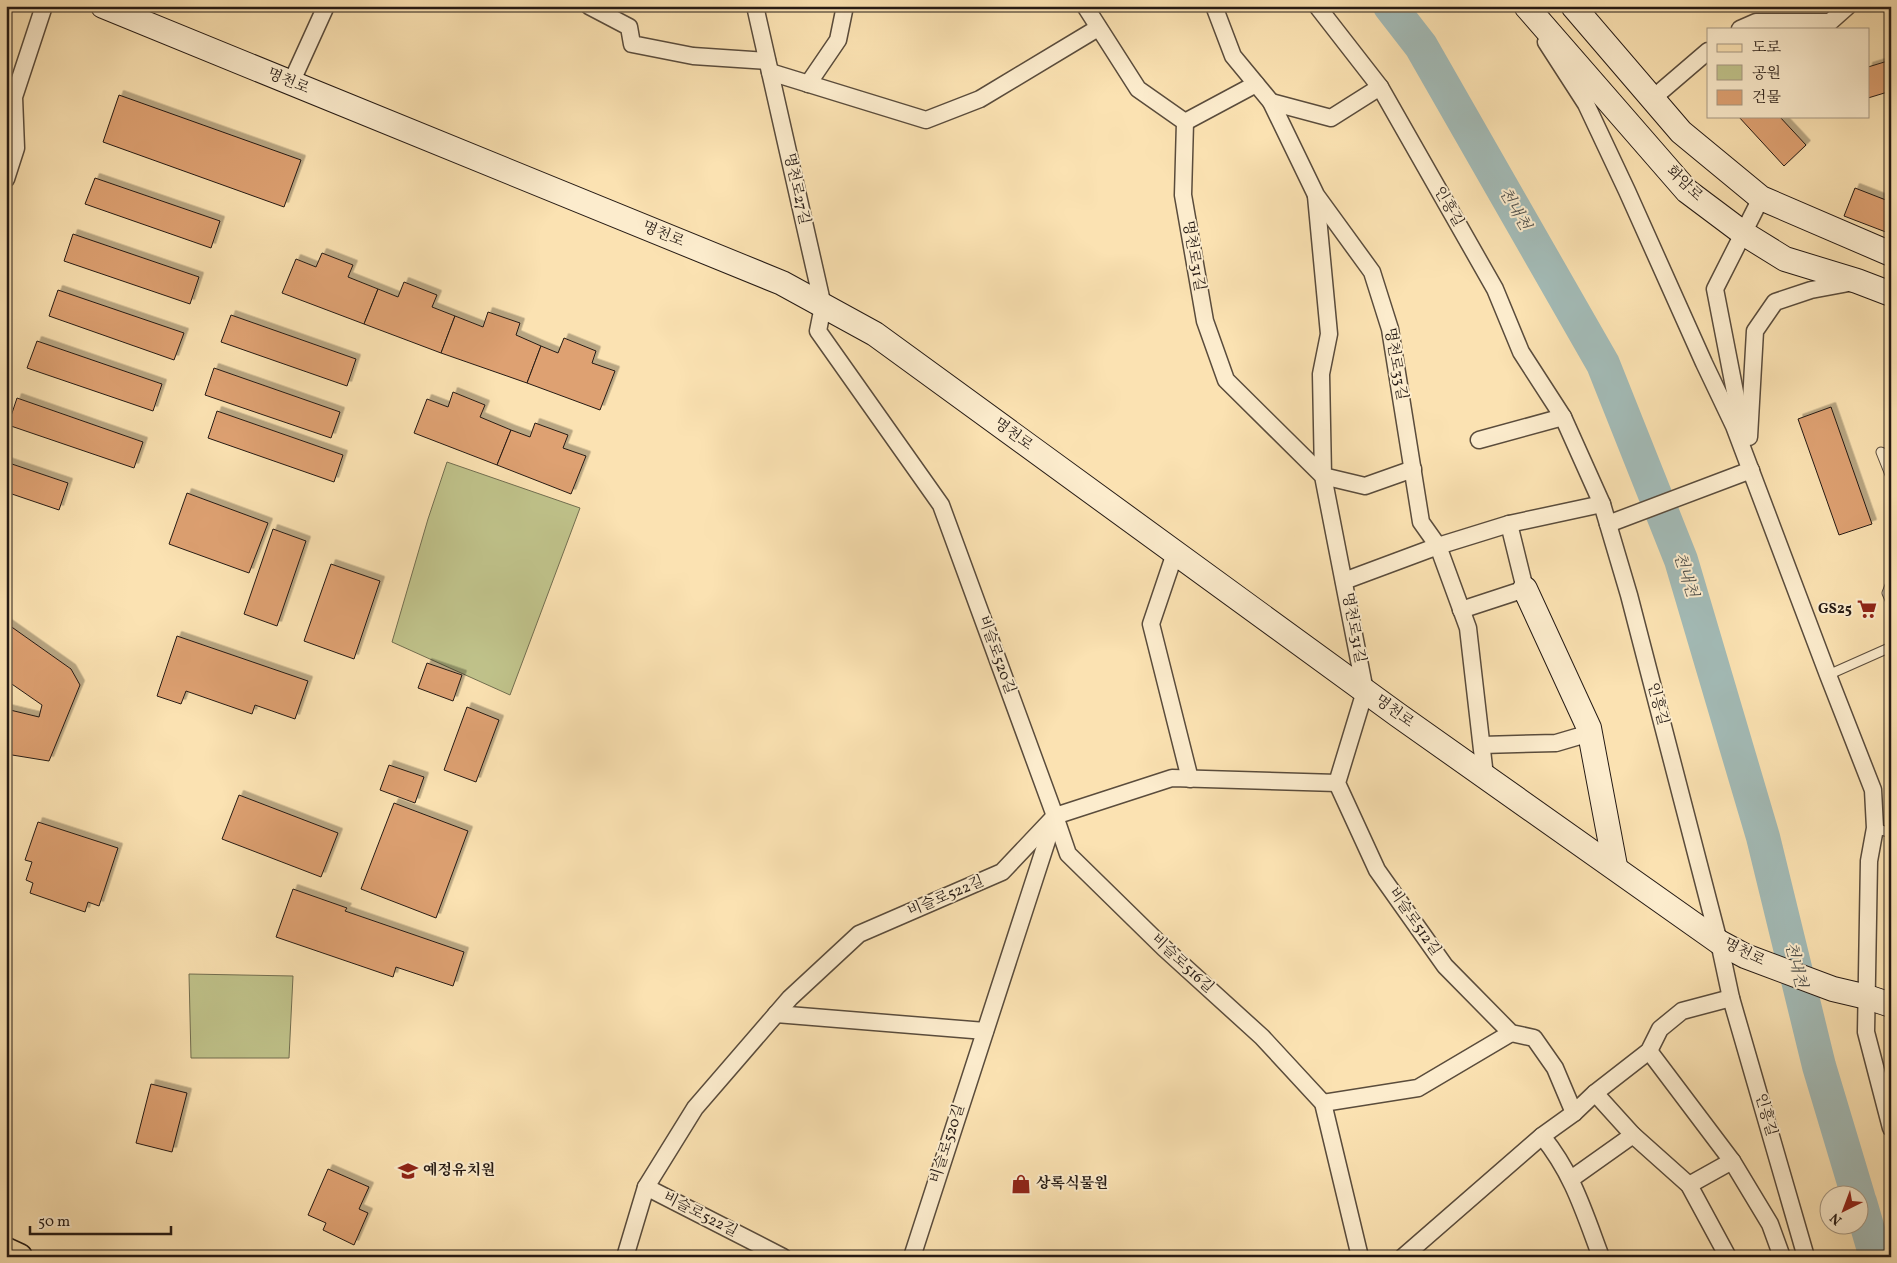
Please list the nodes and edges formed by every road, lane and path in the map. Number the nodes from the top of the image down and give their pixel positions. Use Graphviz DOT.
graph roads {
  1 [pos="44,6"];
  2 [pos="103,6"];
  3 [pos="326,6"];
  4 [pos="589,6"];
  5 [pos="755,6"];
  6 [pos="1085,6"];
  7 [pos="1214,6"];
  8 [pos="1318,6"];
  9 [pos="1524,6"];
  10 [pos="1573,6"];
  11 [pos="1848,6"];
  12 [pos="844,10"];
  13 [pos="1098,28"];
  14 [pos="1742,28"];
  15 [pos="1707,52"];
  16 [pos="768,67"];
  17 [pos="292,83"];
  18 [pos="808,84"];
  19 [pos="1256,84"];
  20 [pos="1380,87"];
  21 [pos="1652,99"];
  22 [pos="1271,102"];
  23 [pos="1185,122"];
  24 [pos="6,179"];
  25 [pos="1316,195"];
  26 [pos="1761,198"];
  27 [pos="1743,233"];
  28 [pos="1891,254"];
  29 [pos="1857,281"];
  30 [pos="1891,294"];
  31 [pos="823,306"];
  32 [pos="1329,334"];
  33 [pos="1563,417"];
  34 [pos="1479,440"];
  35 [pos="1891,457"];
  36 [pos="1749,464"];
  37 [pos="1412,469"];
  38 [pos="1323,476"];
  39 [pos="1891,478"];
  40 [pos="1602,504"];
  41 [pos="1509,524"];
  42 [pos="1608,524"];
  43 [pos="1438,546"];
  44 [pos="1175,553"];
  45 [pos="1344,581"];
  46 [pos="1891,583"];
  47 [pos="1525,589"];
  48 [pos="1891,602"];
  49 [pos="1461,610"];
  50 [pos="1891,647"];
  51 [pos="1828,675"];
  52 [pos="1365,691"];
  53 [pos="1590,733"];
  54 [pos="1482,745"];
  55 [pos="1485,776"];
  56 [pos="1190,779"];
  57 [pos="1337,783"];
  58 [pos="1056,816"];
  59 [pos="1883,830"];
  60 [pos="1615,866"];
  61 [pos="1719,942"];
  62 [pos="1868,997"];
  63 [pos="1732,998"];
  64 [pos="1891,1005"];
  65 [pos="776,1014"];
  66 [pos="985,1031"];
  67 [pos="1511,1033"];
  68 [pos="1649,1051"];
  69 [pos="1596,1093"];
  70 [pos="1323,1103"];
  71 [pos="1574,1113"];
  72 [pos="1891,1128"];
  73 [pos="1633,1135"];
  74 [pos="1542,1136"];
  75 [pos="1732,1161"];
  76 [pos="1571,1179"];
  77 [pos="1689,1185"];
  78 [pos="646,1187"];
  79 [pos="1798,1232"];
  80 [pos="1777,1239"];
  81 [pos="6,1251"];
  82 [pos="782,1256"];
  83 [pos="19,1257"];
  84 [pos="625,1257"];
  85 [pos="912,1257"];
  86 [pos="1360,1257"];
  87 [pos="1403,1257"];
  88 [pos="1601,1257"];
  89 [pos="1728,1257"];
  90 [pos="1781,1257"];
  91 [pos="1806,1257"];
  1 -- 24 [label="street"];
  2 -- 17 [label="street, 명천로"];
  3 -- 17 [label="street"];
  4 -- 16 [label="street"];
  5 -- 16 [label="street, 명천로27길"];
  6 -- 13 [label="street"];
  7 -- 19 [label="street, 명천로33길"];
  8 -- 20 [label="street, 인흥길"];
  9 -- 27 [label="street, 화암로"];
  9 -- 36 [label="street"];
  10 -- 21 [label="street"];
  11 -- 14 [label="street"];
  12 -- 18 [label="street"];
  13 -- 18 [label="street"];
  13 -- 23 [label="street"];
  15 -- 21 [label="street"];
  16 -- 18 [label="street"];
  16 -- 31 [label="street, 명천로27길"];
  17 -- 31 [label="street, 명천로"];
  19 -- 22 [label="street, 명천로33길"];
  19 -- 23 [label="street"];
  20 -- 22 [label="street"];
  20 -- 33 [label="street, 인흥길"];
  21 -- 26 [label="street"];
  22 -- 25 [label="street, 명천로33길"];
  23 -- 38 [label="street, 명천로31길"];
  25 -- 32 [label="street, 명천로33길"];
  25 -- 37 [label="street, 명천로33길"];
  26 -- 27 [label="street"];
  26 -- 28 [label="street"];
  27 -- 29 [label="street, 화암로"];
  27 -- 36 [label="street"];
  29 -- 30 [label="street, 화암로"];
  29 -- 36 [label="street"];
  31 -- 44 [label="street, 명천로"];
  31 -- 58 [label="street, 비슬로520길"];
  32 -- 38 [label="street, 명천로31길"];
  33 -- 34 [label="street"];
  33 -- 40 [label="street, 인흥길"];
  35 -- 39 [label="lane"];
  36 -- 42 [label="street"];
  36 -- 51 [label="street"];
  37 -- 38 [label="street"];
  37 -- 43 [label="street, 명천로33길"];
  38 -- 45 [label="street, 명천로31길"];
  40 -- 41 [label="street"];
  40 -- 42 [label="street, 인흥길"];
  41 -- 43 [label="street"];
  41 -- 47 [label="street"];
  42 -- 61 [label="street, 인흥길"];
  43 -- 45 [label="street"];
  43 -- 49 [label="street, 명천로33길"];
  44 -- 52 [label="street, 명천로"];
  44 -- 56 [label="street"];
  45 -- 52 [label="street, 명천로31길"];
  46 -- 48 [label="lane"];
  47 -- 49 [label="street"];
  47 -- 53 [label="street"];
  49 -- 54 [label="street, 명천로33길"];
  50 -- 51 [label="lane"];
  51 -- 59 [label="street"];
  52 -- 55 [label="street, 명천로"];
  52 -- 57 [label="street"];
  53 -- 54 [label="street"];
  53 -- 60 [label="street"];
  54 -- 55 [label="street, 명천로33길"];
  55 -- 60 [label="street, 명천로"];
  56 -- 57 [label="street, 비슬로522길"];
  56 -- 58 [label="street, 비슬로522길"];
  57 -- 67 [label="street, 비슬로512길"];
  58 -- 65 [label="street, 비슬로522길"];
  58 -- 66 [label="street, 비슬로520길"];
  58 -- 70 [label="street, 비슬로516길"];
  59 -- 62 [label="street"];
  60 -- 61 [label="street, 명천로"];
  61 -- 62 [label="street, 명천로"];
  61 -- 63 [label="street, 인흥길"];
  62 -- 64 [label="street, 명천로"];
  62 -- 72 [label="street"];
  63 -- 68 [label="street"];
  63 -- 79 [label="street, 인흥길"];
  65 -- 66 [label="street"];
  65 -- 78 [label="street, 비슬로522길"];
  66 -- 85 [label="street, 비슬로520길"];
  67 -- 70 [label="street"];
  67 -- 71 [label="street"];
  68 -- 69 [label="street"];
  68 -- 75 [label="street"];
  69 -- 71 [label="street"];
  69 -- 73 [label="street"];
  70 -- 86 [label="street, 비슬로516길"];
  71 -- 74 [label="street"];
  73 -- 76 [label="street"];
  73 -- 77 [label="street"];
  74 -- 76 [label="street"];
  74 -- 87 [label="street"];
  75 -- 77 [label="street"];
  75 -- 80 [label="street"];
  76 -- 88 [label="street"];
  77 -- 89 [label="street"];
  78 -- 82 [label="street, 비슬로522길"];
  78 -- 84 [label="street, 비슬로522길"];
  79 -- 80 [label="street"];
  79 -- 91 [label="street, 인흥길"];
  80 -- 90 [label="street"];
  81 -- 83 [label="main road"];
}
